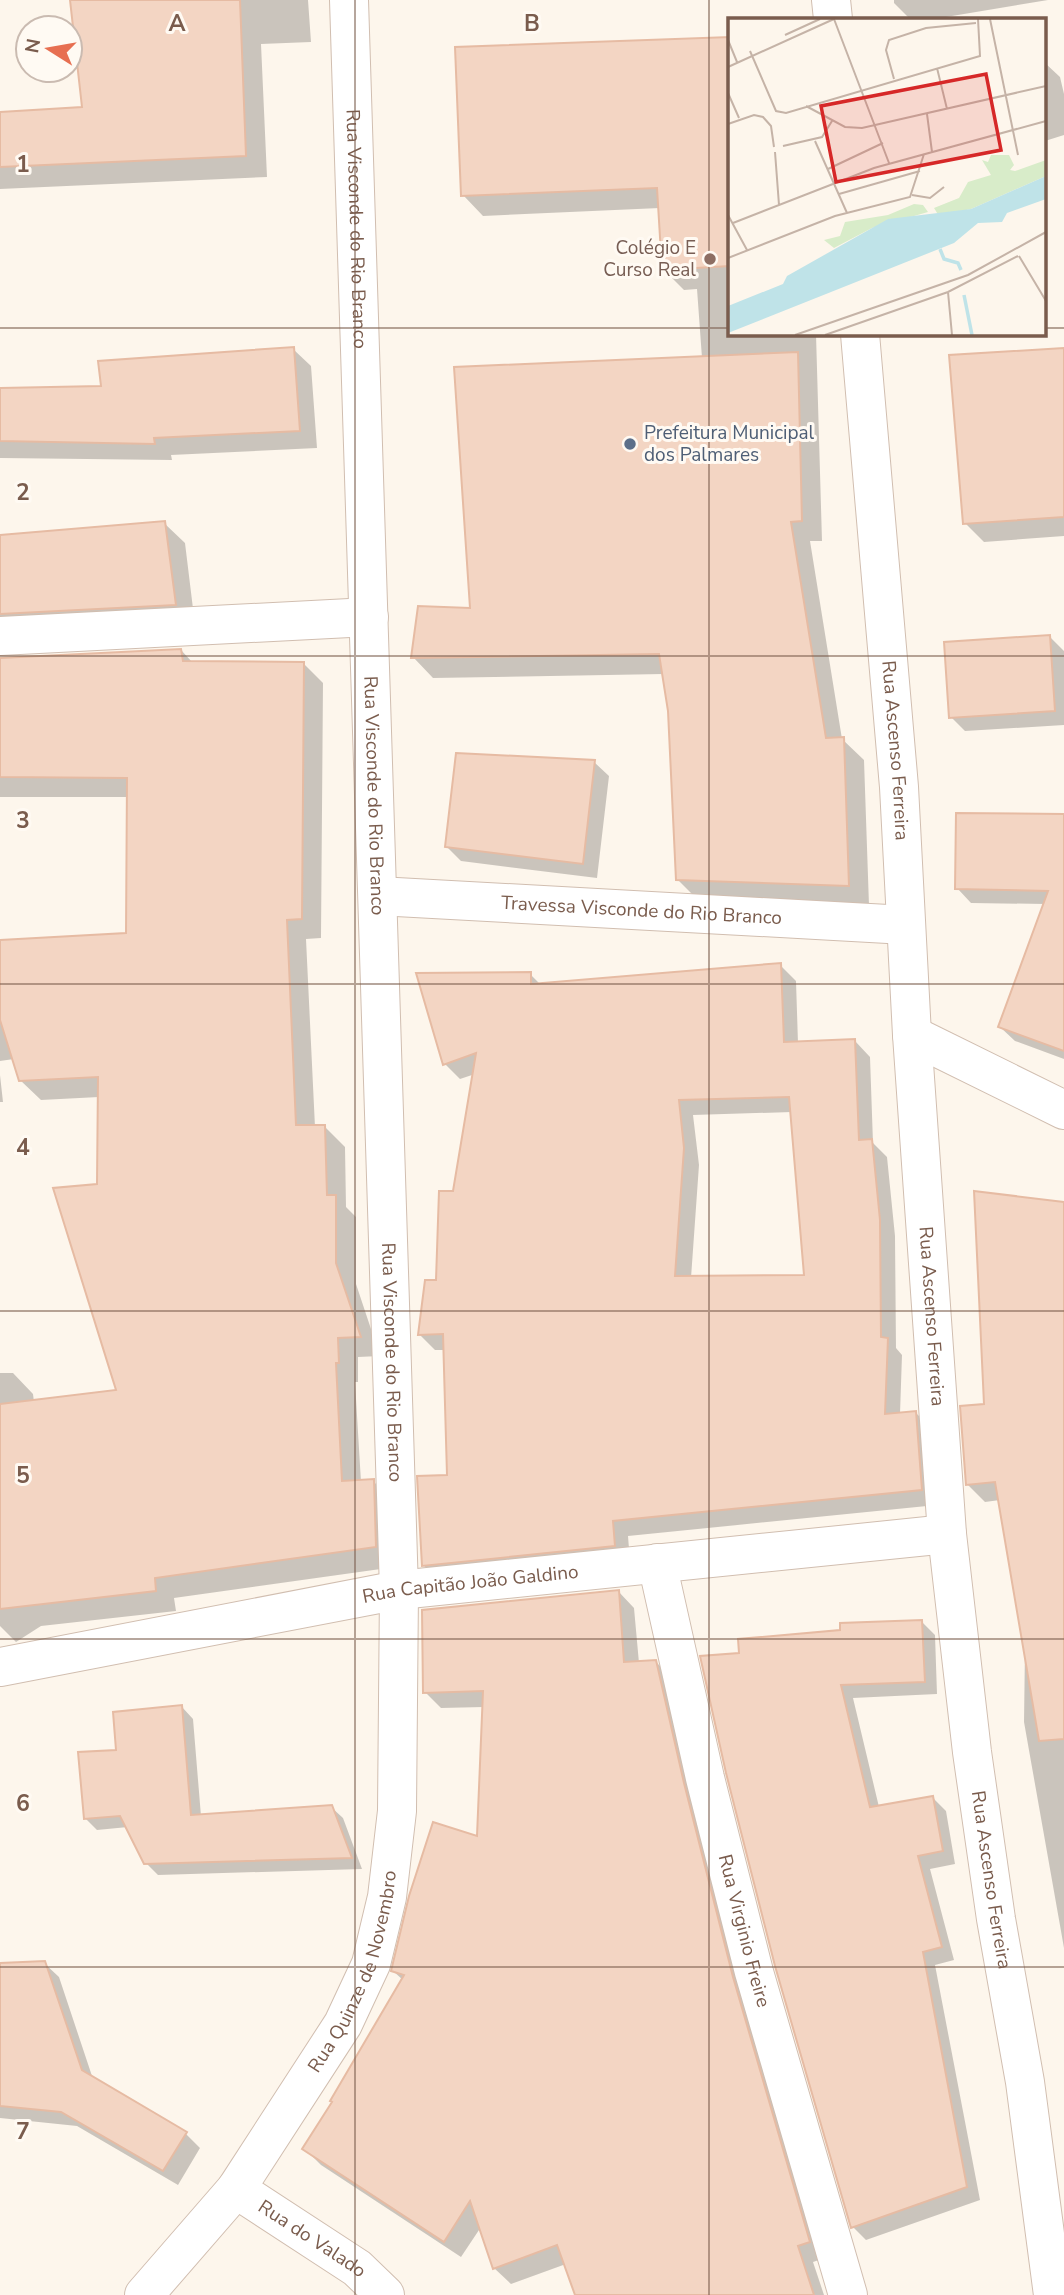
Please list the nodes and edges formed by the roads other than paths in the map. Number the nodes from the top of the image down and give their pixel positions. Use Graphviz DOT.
graph roads {
  1 [pos="349,0"];
  2 [pos="831,0"];
  3 [pos="833,18"];
  4 [pos="860,336"];
  5 [pos="369,617"];
  6 [pos="0,636"];
  7 [pos="378,896"];
  8 [pos="906,925"];
  9 [pos="912,1035"];
  10 [pos="1064,1110"];
  11 [pos="947,1534"];
  12 [pos="657,1563"];
  13 [pos="399,1590"];
  14 [pos="0,1668"];
  15 [pos="236,2189"];
  16 [pos="144,2295"];
  17 [pos="385,2295"];
  18 [pos="848,2295"];
  19 [pos="1052,2295"];
  1 -- 5 [label="street, Rua Visconde do Rio Branco"];
  2 -- 3 [label="street"];
  4 -- 8 [label="street, Rua Ascenso Ferreira"];
  5 -- 6 [label="street"];
  5 -- 7 [label="street, Rua Visconde do Rio Branco"];
  7 -- 8 [label="street, Travessa Visconde do Rio Branco"];
  7 -- 13 [label="street, Rua Visconde do Rio Branco"];
  8 -- 9 [label="street, Rua Ascenso Ferreira"];
  9 -- 10 [label="street"];
  9 -- 11 [label="street, Rua Ascenso Ferreira"];
  11 -- 12 [label="street, Rua Capitão João Galdino"];
  11 -- 19 [label="street, Rua Ascenso Ferreira"];
  12 -- 13 [label="street, Rua Capitão João Galdino"];
  12 -- 18 [label="street, Rua Virginio Freire"];
  13 -- 14 [label="street, Rua Capitão João Galdino"];
  13 -- 15 [label="street, Rua Quinze de Novembro"];
  15 -- 16 [label="street, Rua Quinze de Novembro"];
  15 -- 17 [label="street, Rua do Valado"];
}
